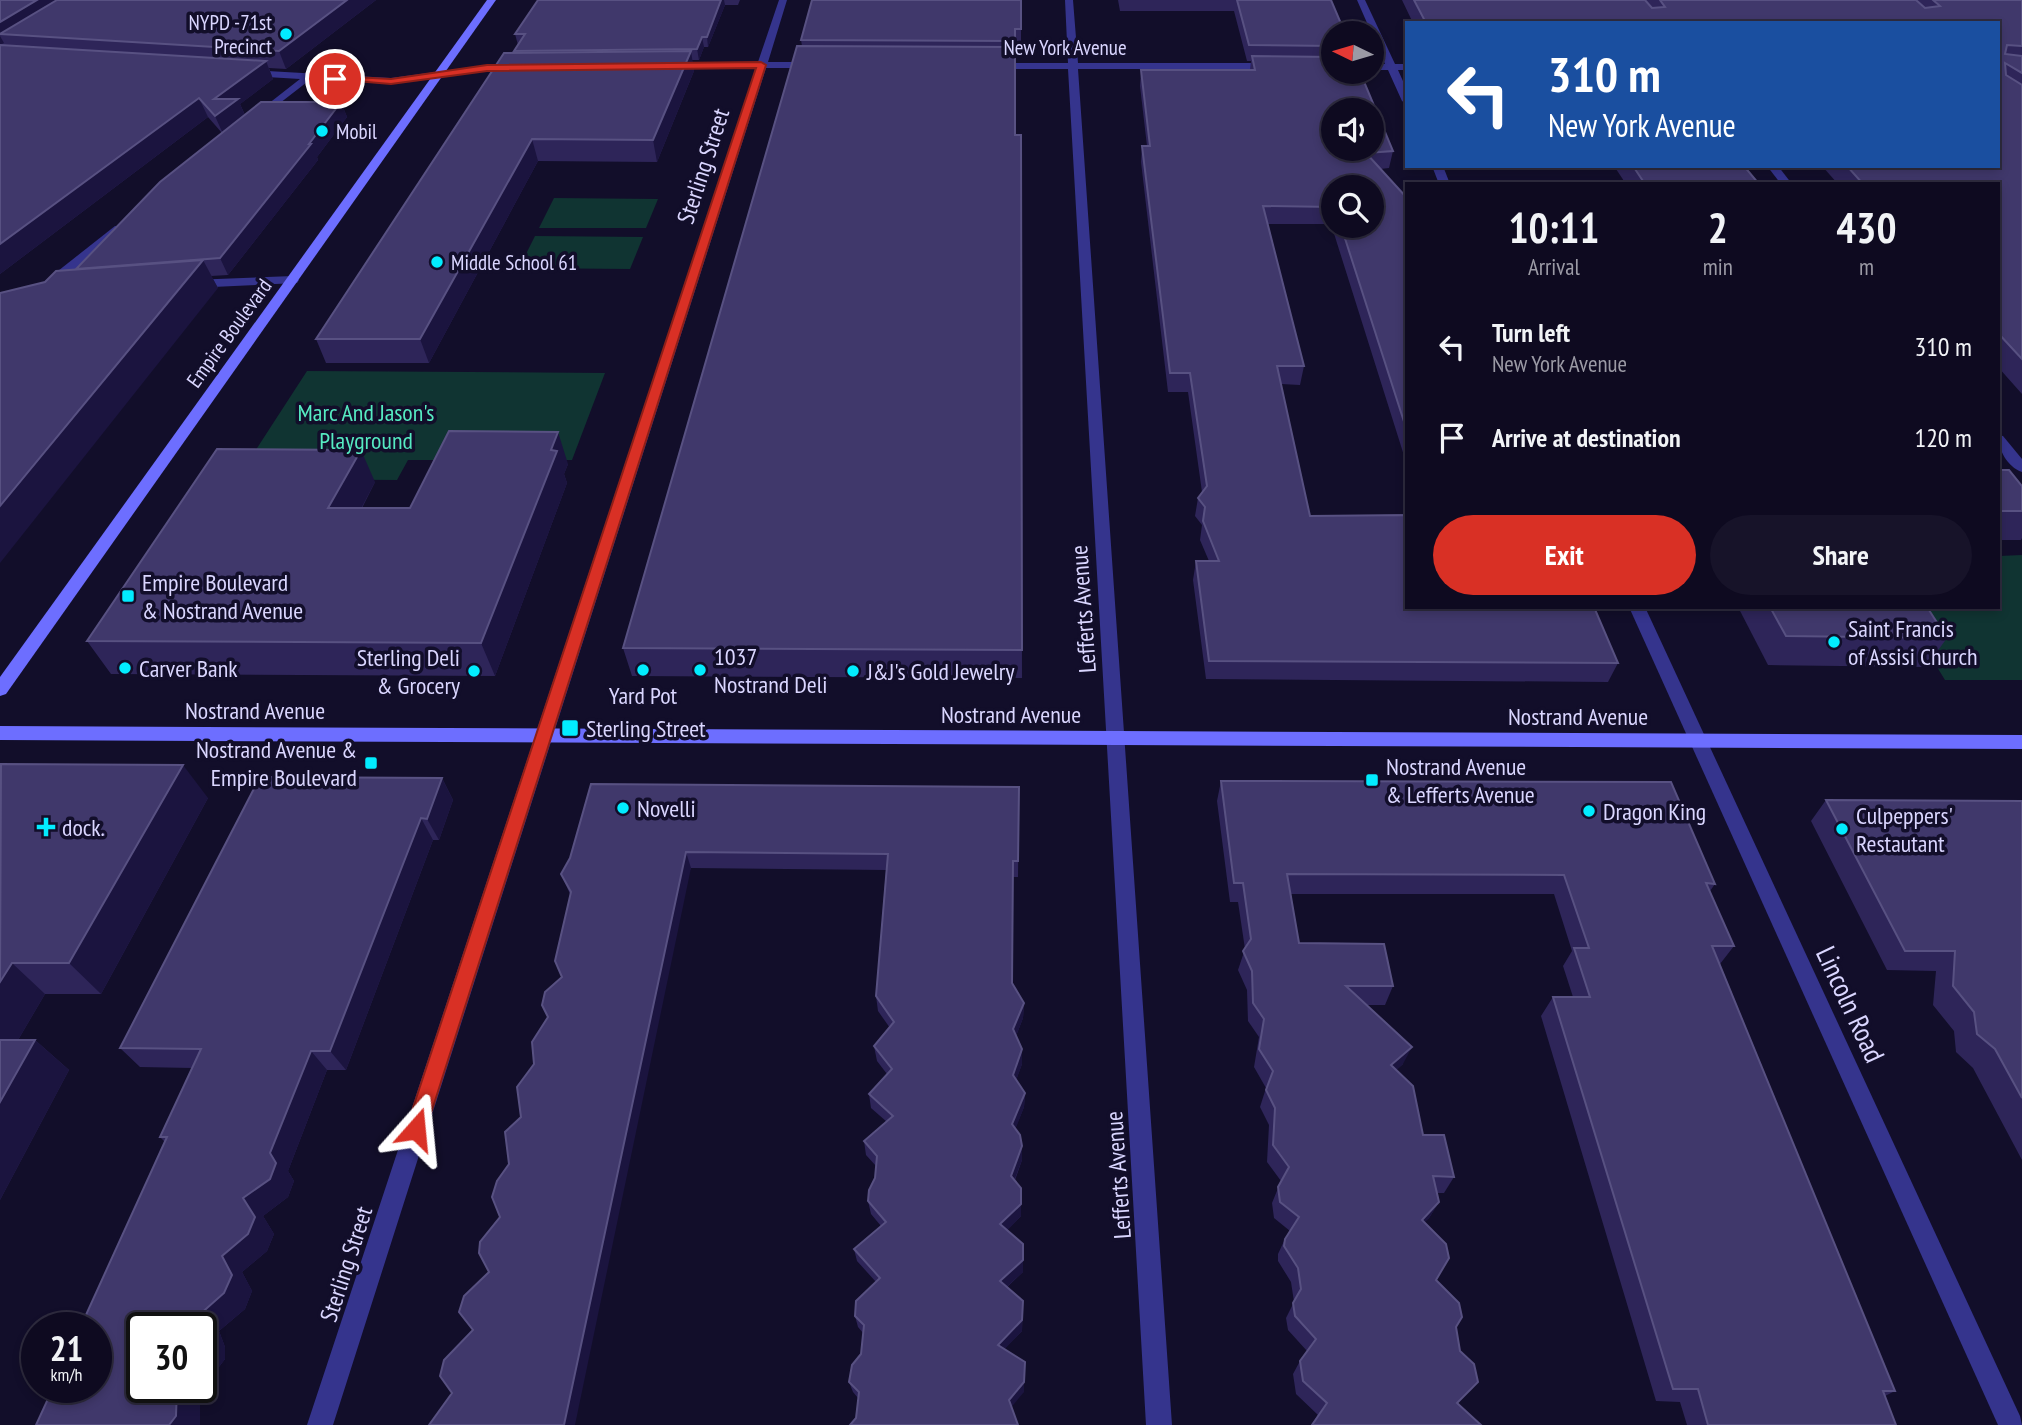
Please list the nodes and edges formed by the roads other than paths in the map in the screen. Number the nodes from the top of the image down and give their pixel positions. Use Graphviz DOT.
graph roads {
  1 [pos="492,0"];
  2 [pos="783,0"];
  3 [pos="1069,0"];
  4 [pos="1361,0"];
  5 [pos="761,65"];
  6 [pos="825,65"];
  7 [pos="662,66"];
  8 [pos="983,66"];
  9 [pos="1073,66"];
  10 [pos="1288,66"];
  11 [pos="1384,67"];
  12 [pos="1391,67"];
  13 [pos="1405,67"];
  14 [pos="529,68"];
  15 [pos="243,73"];
  16 [pos="439,75"];
  17 [pos="308,77"];
  18 [pos="1405,97"];
  19 [pos="247,126"];
  20 [pos="1774,168"];
  21 [pos="1785,182"];
  22 [pos="129,221"];
  23 [pos="293,280"];
  24 [pos="183,285"];
  25 [pos="62,294"];
  26 [pos="2000,441"];
  27 [pos="2022,468"];
  28 [pos="1638,609"];
  29 [pos="0,690"];
  30 [pos="0,733"];
  31 [pos="544,737"];
  32 [pos="1115,739"];
  33 [pos="1698,741"];
  34 [pos="2022,742"];
  35 [pos="320,1425"];
  36 [pos="1159,1425"];
  37 [pos="2011,1425"];
  1 -- 16 [label="main road, Empire Boulevard"];
  2 -- 5 [label="street, Sterling Street"];
  3 -- 9 [label="street, Lefferts Avenue"];
  4 -- 12 [label="street"];
  5 -- 6 [label="street"];
  5 -- 7 [label="street"];
  5 -- 31 [label="street, Sterling Street"];
  8 -- 9 [label="street, New York Avenue"];
  9 -- 10 [label="street, New York Avenue"];
  9 -- 32 [label="street, Lefferts Avenue"];
  11 -- 12 [label="street"];
  12 -- 13 [label="street"];
  12 -- 18 [label="street"];
  14 -- 16 [label="street"];
  15 -- 17 [label="street"];
  16 -- 17 [label="street"];
  16 -- 23 [label="main road, Empire Boulevard"];
  17 -- 19 [label="street"];
  20 -- 21 [label="street"];
  22 -- 25 [label="street"];
  23 -- 24 [label="street"];
  23 -- 29 [label="main road, Empire Boulevard"];
  26 -- 27 [label="street"];
  28 -- 33 [label="street, Lincoln Road"];
  30 -- 31 [label="main road, Nostrand Avenue"];
  31 -- 32 [label="main road, Nostrand Avenue"];
  31 -- 35 [label="street, Sterling Street"];
  32 -- 33 [label="main road, Nostrand Avenue"];
  32 -- 36 [label="street, Lefferts Avenue"];
  33 -- 34 [label="main road, Nostrand Avenue"];
  33 -- 37 [label="street, Lincoln Road"];
}
